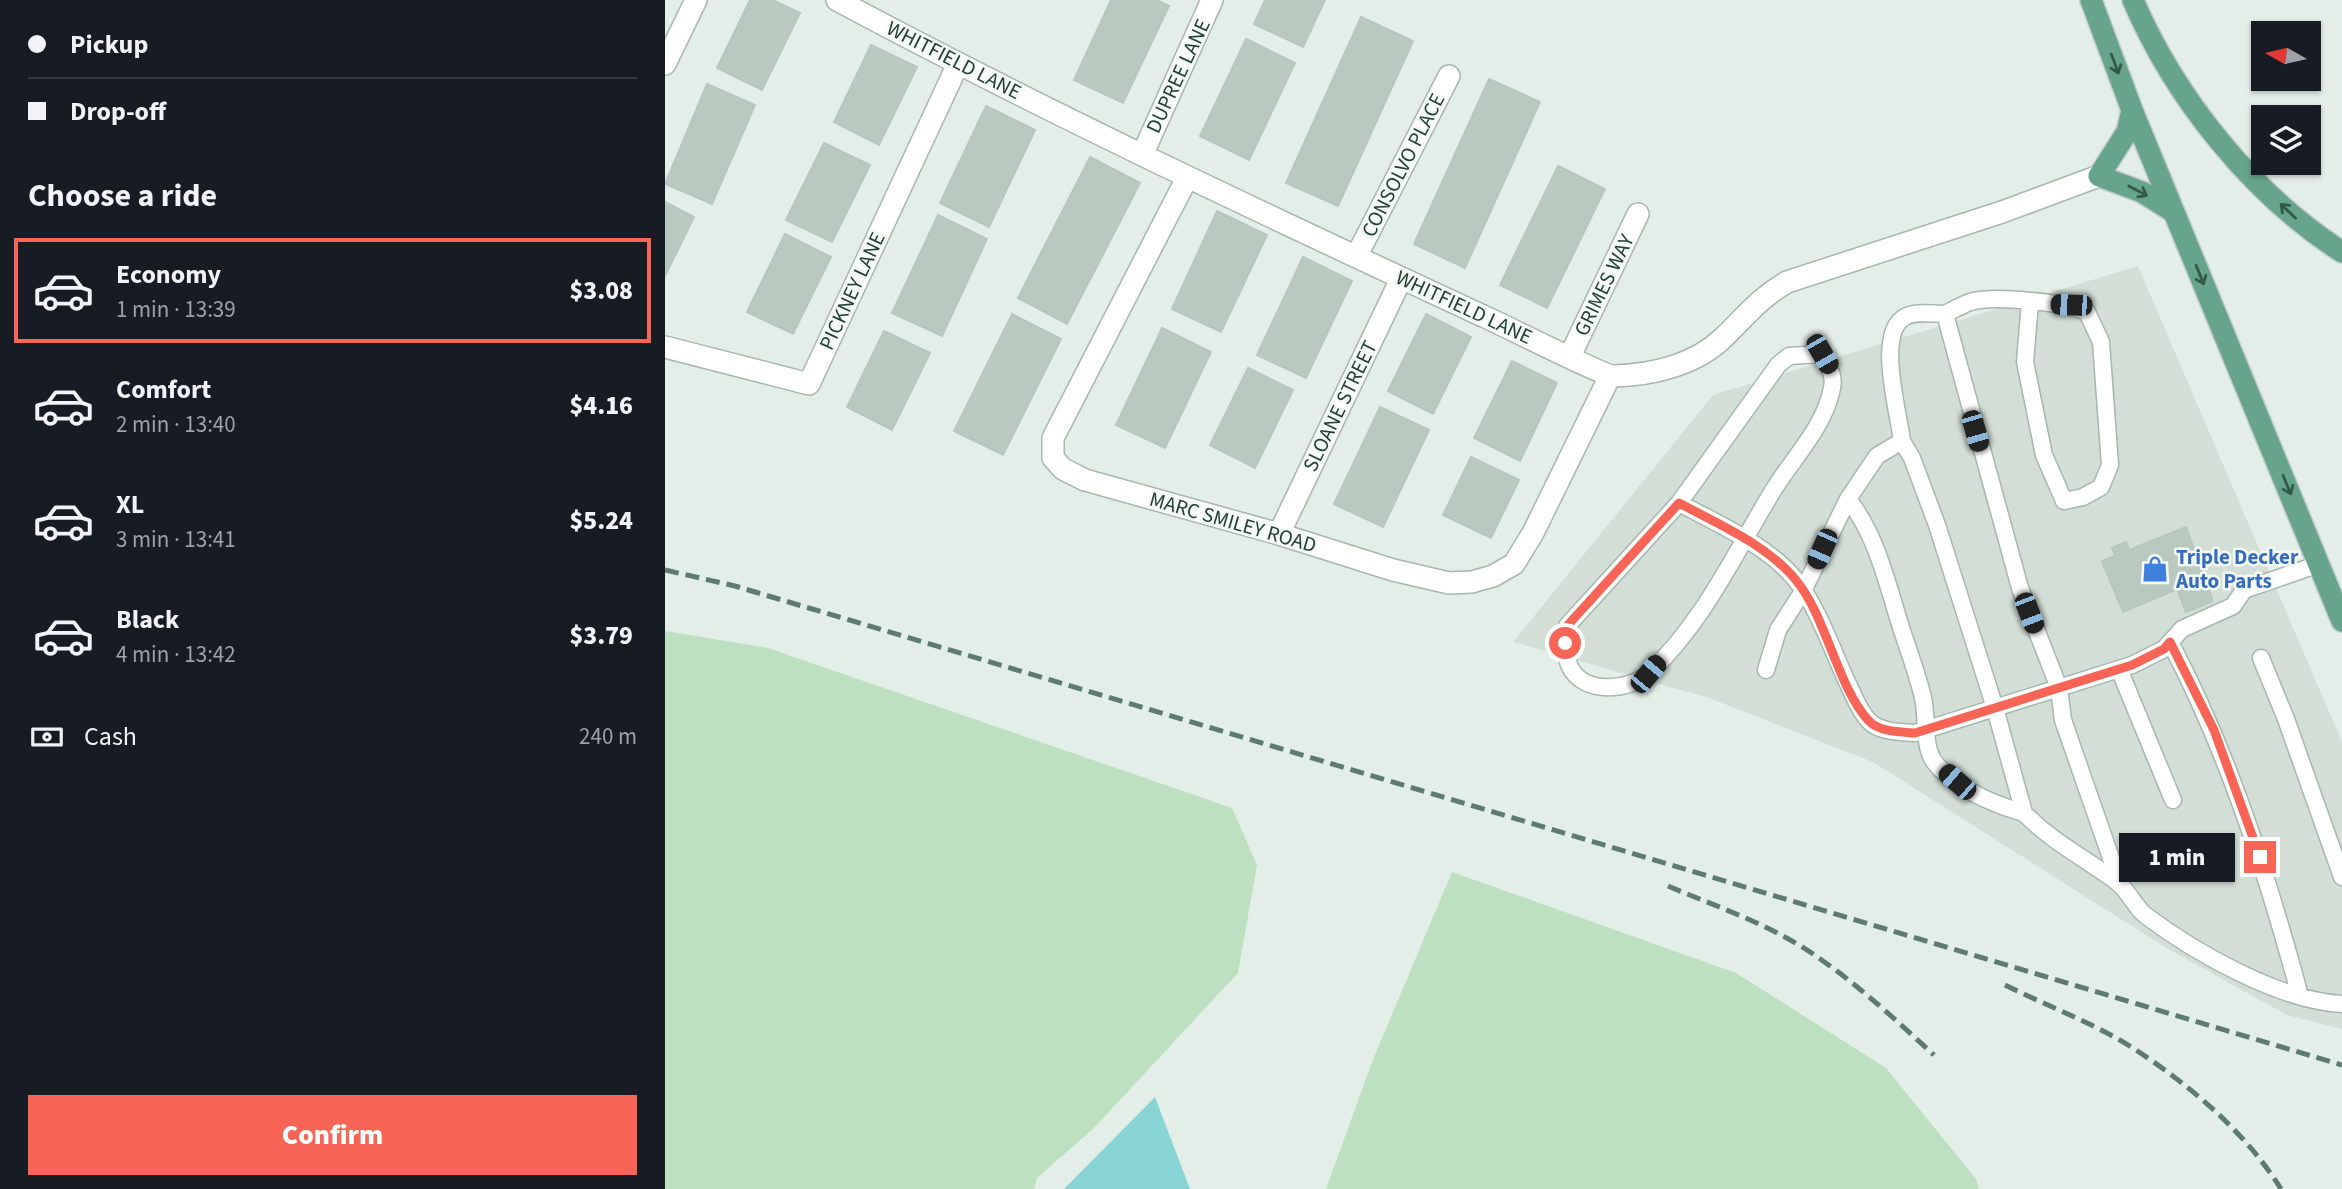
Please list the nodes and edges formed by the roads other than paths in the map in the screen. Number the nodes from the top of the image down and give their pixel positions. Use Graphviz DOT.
graph roads {
  1 [pos="696,0"];
  2 [pos="837,0"];
  3 [pos="1212,0"];
  4 [pos="2133,0"];
  5 [pos="2092,3"];
  6 [pos="665,64"];
  7 [pos="958,64"];
  8 [pos="1449,76"];
  9 [pos="2132,110"];
  10 [pos="1143,153"];
  11 [pos="2099,176"];
  12 [pos="1187,178"];
  13 [pos="2174,212"];
  14 [pos="1638,214"];
  15 [pos="2342,252"];
  16 [pos="1357,255"];
  17 [pos="1401,279"];
  18 [pos="2030,302"];
  19 [pos="1945,314"];
  20 [pos="665,347"];
  21 [pos="1570,356"];
  22 [pos="1610,376"];
  23 [pos="1902,441"];
  24 [pos="1848,499"];
  25 [pos="1679,503"];
  26 [pos="1279,534"];
  27 [pos="1745,540"];
  28 [pos="2319,564"];
  29 [pos="1803,591"];
  30 [pos="2342,621"];
  31 [pos="2170,642"];
  32 [pos="2261,659"];
  33 [pos="2119,669"];
  34 [pos="1766,670"];
  35 [pos="2059,688"];
  36 [pos="1995,708"];
  37 [pos="1929,729"];
  38 [pos="2173,800"];
  39 [pos="2024,813"];
  40 [pos="2342,877"];
  41 [pos="2120,884"];
  42 [pos="2300,996"];
  43 [pos="2342,1004"];
  1 -- 6 [label="street"];
  2 -- 7 [label="street, WHITFIELD LANE"];
  3 -- 10 [label="street, DUPREE LANE"];
  15 -- 4 [label="main road, one-way"];
  5 -- 9 [label="main road, one-way"];
  7 -- 10 [label="street, WHITFIELD LANE"];
  7 -- 20 [label="street, PICKNEY LANE"];
  8 -- 16 [label="street, CONSOLVO PLACE"];
  9 -- 11 [label="main road"];
  9 -- 13 [label="main road"];
  10 -- 12 [label="street, WHITFIELD LANE"];
  11 -- 13 [label="main road, one-way"];
  11 -- 22 [label="street"];
  12 -- 16 [label="street, WHITFIELD LANE"];
  12 -- 26 [label="street, MARC SMILEY ROAD"];
  13 -- 28 [label="main road, one-way"];
  14 -- 21 [label="street, GRIMES WAY"];
  16 -- 17 [label="street, WHITFIELD LANE"];
  17 -- 21 [label="street, WHITFIELD LANE"];
  17 -- 26 [label="street, SLOANE STREET"];
  18 -- 18 [label="lane"];
  18 -- 19 [label="lane"];
  19 -- 23 [label="lane"];
  19 -- 35 [label="lane"];
  21 -- 22 [label="street, WHITFIELD LANE"];
  22 -- 26 [label="street, MARC SMILEY ROAD"];
  23 -- 24 [label="lane"];
  23 -- 36 [label="lane"];
  24 -- 29 [label="lane"];
  24 -- 37 [label="lane"];
  25 -- 27 [label="lane"];
  25 -- 27 [label="lane"];
  25 -- 27 [label="lane"];
  27 -- 29 [label="lane"];
  28 -- 30 [label="main road"];
  28 -- 31 [label="lane"];
  29 -- 34 [label="lane"];
  29 -- 37 [label="lane"];
  31 -- 33 [label="lane"];
  31 -- 42 [label="lane"];
  32 -- 40 [label="lane"];
  33 -- 35 [label="lane"];
  33 -- 38 [label="lane"];
  35 -- 36 [label="lane"];
  35 -- 41 [label="lane"];
  36 -- 37 [label="lane"];
  36 -- 39 [label="lane"];
  37 -- 39 [label="lane"];
  39 -- 41 [label="lane"];
  41 -- 42 [label="lane"];
  42 -- 43 [label="lane"];
}
